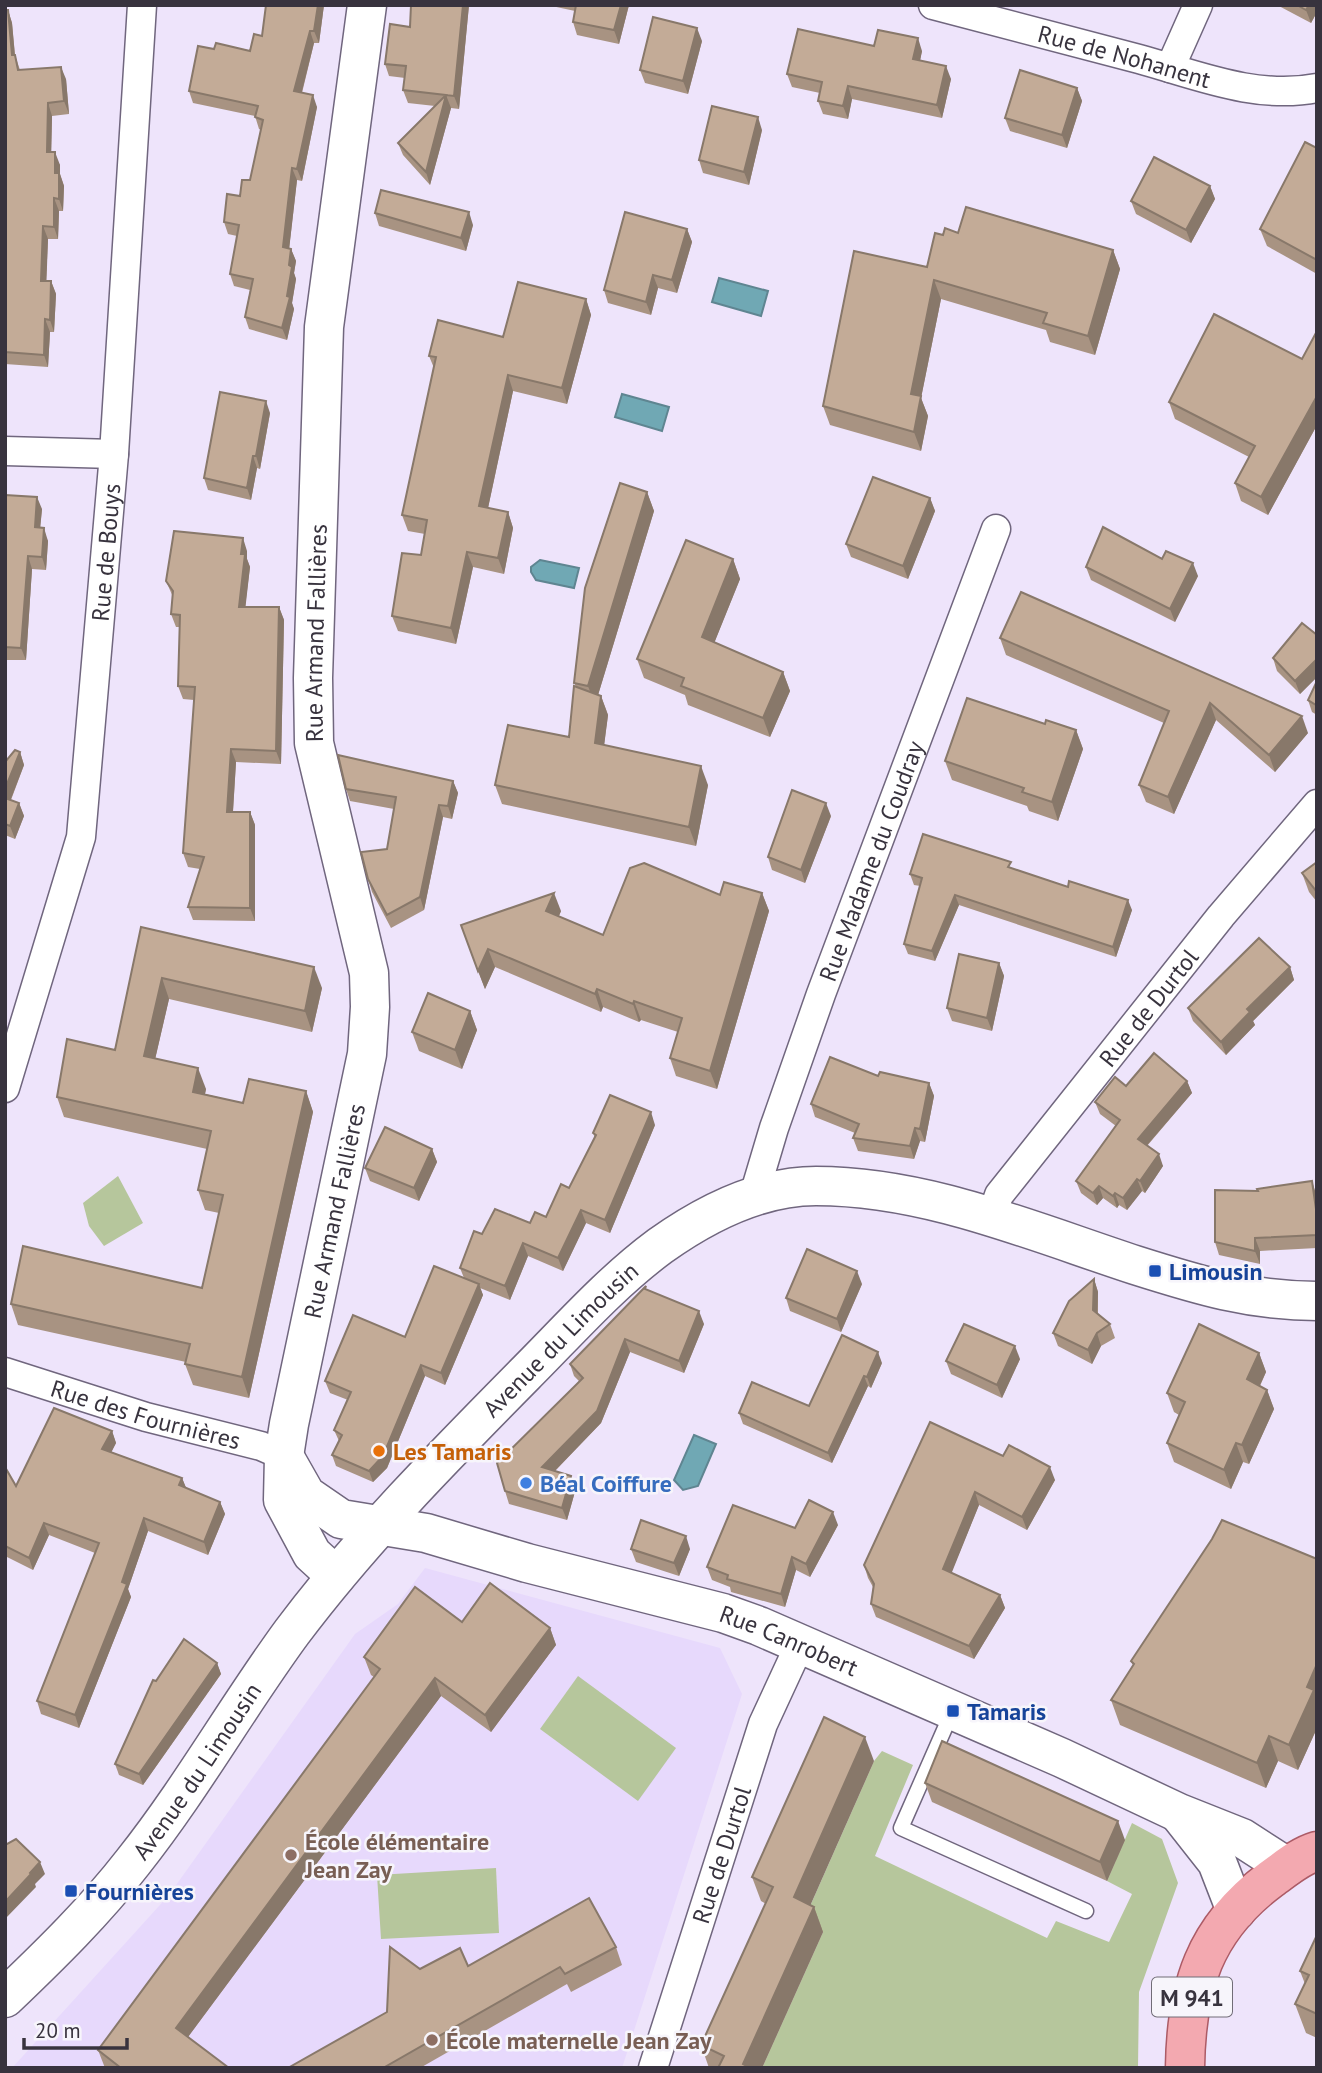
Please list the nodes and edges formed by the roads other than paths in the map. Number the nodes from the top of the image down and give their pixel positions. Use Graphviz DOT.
graph roads {
  1 [pos="142,5"];
  2 [pos="367,5"];
  3 [pos="933,5"];
  4 [pos="1198,5"];
  5 [pos="1170,68"];
  6 [pos="1317,88"];
  7 [pos="5,451"];
  8 [pos="114,454"];
  9 [pos="996,529"];
  10 [pos="1317,804"];
  11 [pos="5,1088"];
  12 [pos="754,1195"];
  13 [pos="990,1218"];
  14 [pos="1317,1301"];
  15 [pos="5,1372"];
  16 [pos="284,1456"];
  17 [pos="379,1525"];
  18 [pos="336,1576"];
  19 [pos="800,1644"];
  20 [pos="953,1711"];
  21 [pos="1179,1813"];
  22 [pos="1302,1859"];
  23 [pos="1086,1911"];
  24 [pos="1236,1911"];
  25 [pos="5,1998"];
  26 [pos="653,2068"];
  27 [pos="1185,2068"];
  1 -- 8 [label="street, Rue de Bouys"];
  2 -- 16 [label="street, Rue Armand Fallières"];
  3 -- 5 [label="street, Rue de Nohanent"];
  4 -- 5 [label="street"];
  5 -- 6 [label="street, Rue de Nohanent"];
  7 -- 8 [label="street"];
  8 -- 11 [label="street, Rue de Bouys"];
  9 -- 12 [label="street, Rue Madame du Coudray"];
  10 -- 13 [label="street, Rue de Durtol"];
  12 -- 13 [label="street, Avenue du Limousin"];
  12 -- 17 [label="street, Avenue du Limousin"];
  13 -- 14 [label="street, Avenue du Limousin"];
  15 -- 16 [label="street, Rue des Fournières"];
  16 -- 17 [label="street"];
  16 -- 18 [label="street, Rue Armand Fallières"];
  17 -- 18 [label="street, Avenue du Limousin"];
  17 -- 19 [label="street, Rue Canrobert"];
  18 -- 25 [label="street, Avenue du Limousin"];
  19 -- 20 [label="street, Rue Canrobert"];
  19 -- 26 [label="street, Rue de Durtol"];
  20 -- 21 [label="street, Rue Canrobert"];
  20 -- 23 [label="lane"];
  21 -- 22 [label="street, Rue Canrobert"];
  21 -- 24 [label="street, Rue Canrobert"];
  22 -- 24 [label="main road, M 941"];
  24 -- 27 [label="main road, M 941"];
}
